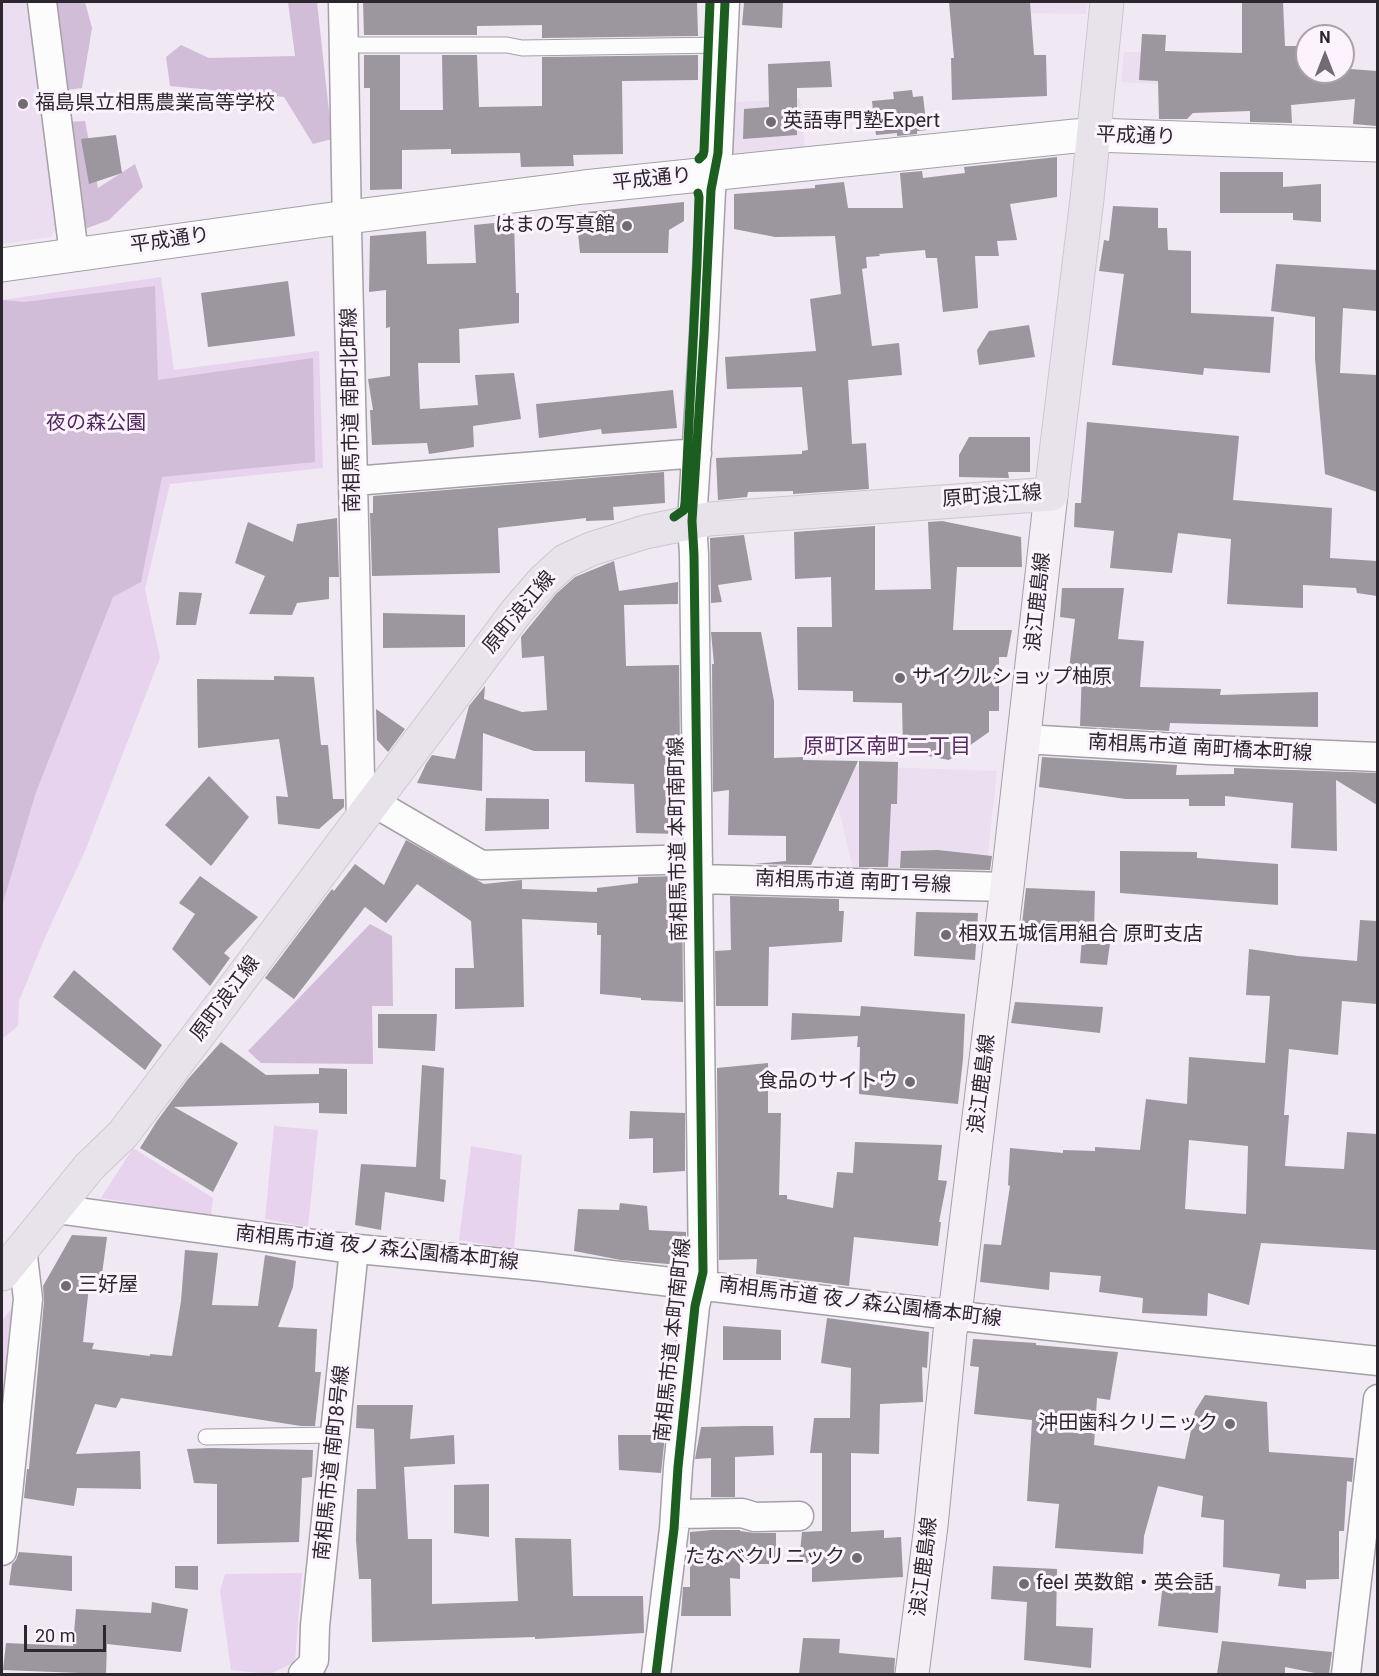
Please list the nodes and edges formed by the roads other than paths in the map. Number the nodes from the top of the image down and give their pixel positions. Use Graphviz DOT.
graph roads {
  1 [pos="42,2"];
  2 [pos="343,2"];
  3 [pos="725,2"];
  4 [pos="1107,2"];
  5 [pos="344,45"];
  6 [pos="722,45"];
  7 [pos="1093,140"];
  8 [pos="1377,145"];
  9 [pos="715,173"];
  10 [pos="347,217"];
  11 [pos="74,254"];
  12 [pos="2,265"];
  13 [pos="697,453"];
  14 [pos="354,481"];
  15 [pos="1052,494"];
  16 [pos="692,521"];
  17 [pos="1024,739"];
  18 [pos="1377,757"];
  19 [pos="367,810"];
  20 [pos="698,869"];
  21 [pos="1007,887"];
  22 [pos="56,1209"];
  23 [pos="22,1248"];
  24 [pos="354,1249"];
  25 [pos="2,1274"];
  26 [pos="701,1284"];
  27 [pos="954,1314"];
  28 [pos="1377,1361"];
  29 [pos="1377,1399"];
  30 [pos="336,1436"];
  31 [pos="206,1437"];
  32 [pos="676,1514"];
  33 [pos="799,1516"];
  34 [pos="2,1551"];
  35 [pos="303,1674"];
  36 [pos="656,1674"];
  37 [pos="912,1674"];
  38 [pos="1346,1674"];
  1 -- 11 [label="street"];
  2 -- 5 [label="street, 南相馬市道 南町北町線"];
  3 -- 6 [label="street, 南相馬市道 本町南町線"];
  4 -- 7 [label="main road, 原町浪江線"];
  5 -- 6 [label="lane"];
  5 -- 10 [label="street, 南相馬市道 南町北町線"];
  6 -- 9 [label="street, 南相馬市道 本町南町線"];
  7 -- 8 [label="street, 平成通り"];
  7 -- 9 [label="street, 平成通り"];
  7 -- 15 [label="main road, 原町浪江線"];
  9 -- 10 [label="street, 平成通り"];
  9 -- 13 [label="street, 南相馬市道 本町南町線"];
  10 -- 11 [label="street, 平成通り"];
  10 -- 14 [label="street, 南相馬市道 南町北町線"];
  11 -- 12 [label="street, 平成通り"];
  13 -- 14 [label="street"];
  13 -- 16 [label="street, 南相馬市道 本町南町線"];
  14 -- 19 [label="street, 南相馬市道 南町北町線"];
  15 -- 16 [label="main road, 原町浪江線"];
  15 -- 17 [label="main road, 浪江鹿島線"];
  16 -- 19 [label="main road, 原町浪江線"];
  16 -- 20 [label="street, 南相馬市道 本町南町線"];
  17 -- 18 [label="street, 南相馬市道 南町橋本町線"];
  17 -- 21 [label="main road, 浪江鹿島線"];
  19 -- 20 [label="street, 南相馬市道 南町1号線"];
  19 -- 22 [label="main road, 原町浪江線"];
  20 -- 21 [label="street, 南相馬市道 南町1号線"];
  20 -- 26 [label="street, 南相馬市道 本町南町線"];
  21 -- 27 [label="main road, 浪江鹿島線"];
  22 -- 23 [label="main road, 原町浪江線"];
  22 -- 24 [label="street, 南相馬市道 夜ノ森公園橋本町線"];
  23 -- 25 [label="main road, 原町浪江線"];
  23 -- 34 [label="street"];
  24 -- 26 [label="street, 南相馬市道 夜ノ森公園橋本町線"];
  24 -- 30 [label="street, 南相馬市道 南町8号線"];
  26 -- 27 [label="street, 南相馬市道 夜ノ森公園橋本町線"];
  26 -- 32 [label="street, 南相馬市道 本町南町線"];
  27 -- 28 [label="street, 南相馬市道 夜ノ森公園橋本町線"];
  27 -- 37 [label="main road, 浪江鹿島線"];
  29 -- 38 [label="street"];
  30 -- 31 [label="lane"];
  30 -- 35 [label="street, 南相馬市道 南町8号線"];
  32 -- 33 [label="street"];
  32 -- 36 [label="street, 南相馬市道 本町南町線"];
}
